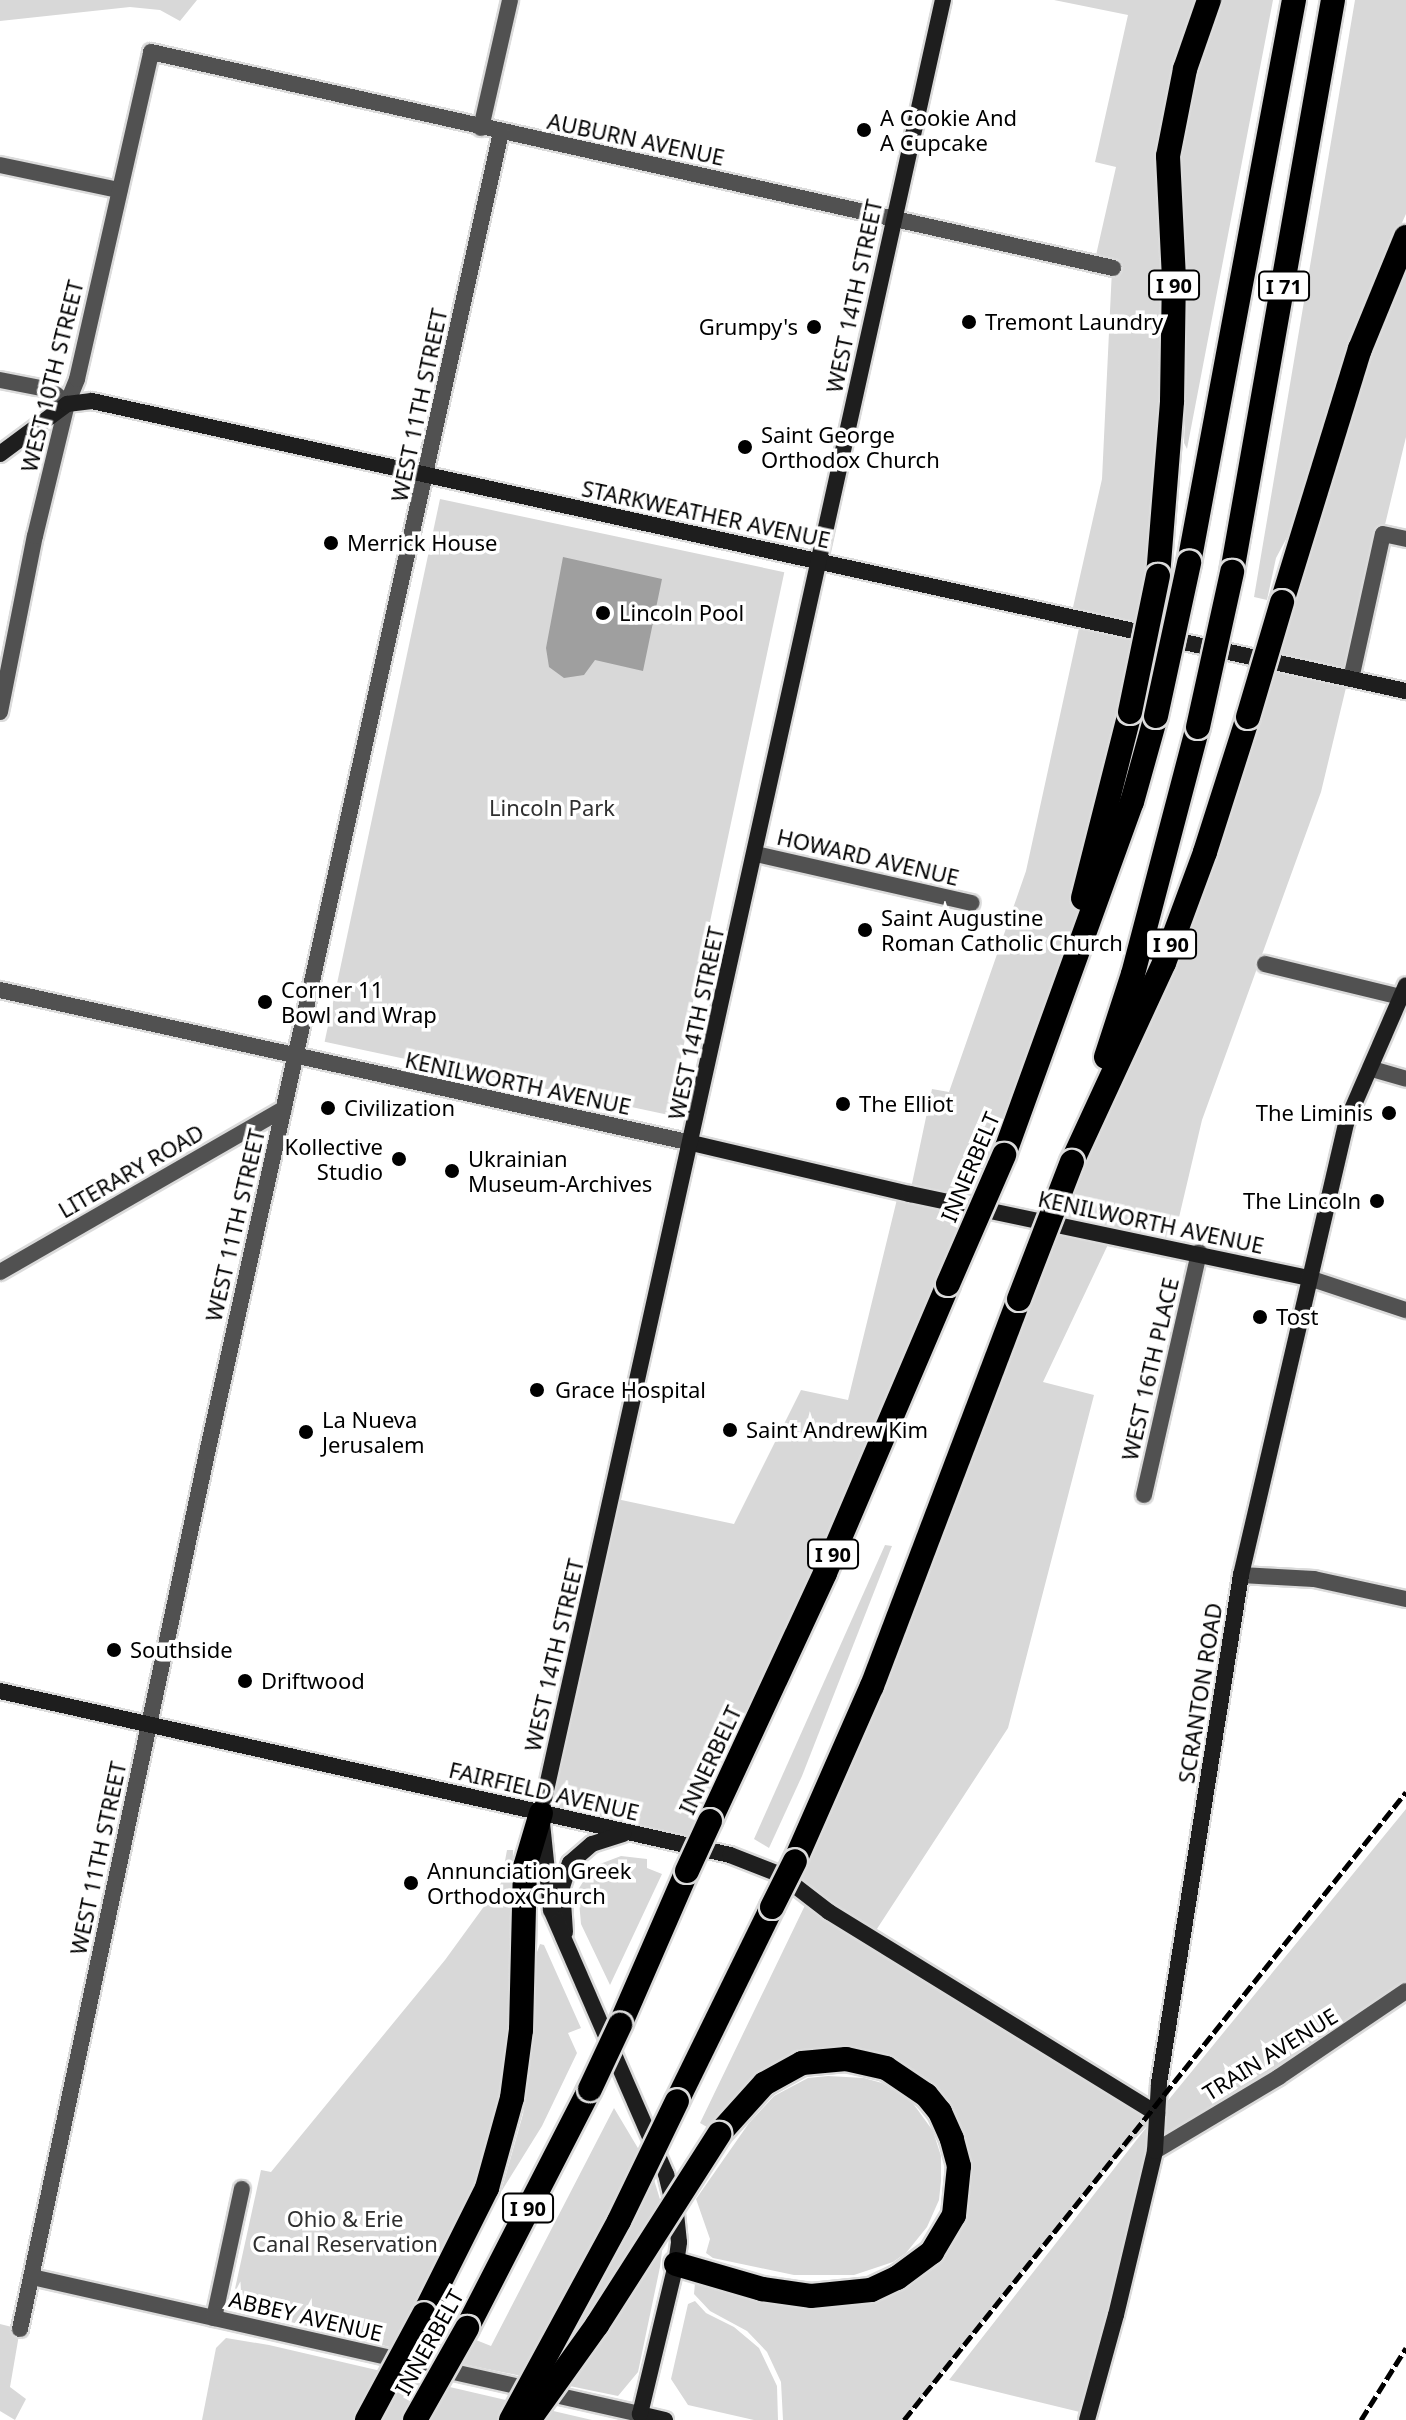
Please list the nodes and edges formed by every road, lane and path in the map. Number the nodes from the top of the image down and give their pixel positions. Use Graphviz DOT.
graph roads {
  1 [pos="510,0"];
  2 [pos="943,0"];
  3 [pos="1209,0"];
  4 [pos="1294,0"];
  5 [pos="1333,0"];
  6 [pos="151,52"];
  7 [pos="481,128"];
  8 [pos="501,132"];
  9 [pos="0,165"];
  10 [pos="119,190"];
  11 [pos="892,220"];
  12 [pos="1406,237"];
  13 [pos="1113,268"];
  14 [pos="0,380"];
  15 [pos="67,404"];
  16 [pos="0,454"];
  17 [pos="426,476"];
  18 [pos="1406,539"];
  19 [pos="819,560"];
  20 [pos="1351,679"];
  21 [pos="1406,691"];
  22 [pos="0,712"];
  23 [pos="756,854"];
  24 [pos="972,903"];
  25 [pos="1265,964"];
  26 [pos="0,990"];
  27 [pos="1403,991"];
  28 [pos="296,1056"];
  29 [pos="1372,1069"];
  30 [pos="1406,1079"];
  31 [pos="284,1109"];
  32 [pos="1023,1109"];
  33 [pos="692,1143"];
  34 [pos="1072,1162"];
  35 [pos="1199,1252"];
  36 [pos="0,1272"];
  37 [pos="1309,1278"];
  38 [pos="1406,1310"];
  39 [pos="1144,1495"];
  40 [pos="1241,1575"];
  41 [pos="1406,1599"];
  42 [pos="0,1691"];
  43 [pos="148,1725"];
  44 [pos="541,1813"];
  45 [pos="629,1832"];
  46 [pos="582,1987"];
  47 [pos="1406,1991"];
  48 [pos="1157,2114"];
  49 [pos="1155,2151"];
  50 [pos="242,2189"];
  51 [pos="676,2264"];
  52 [pos="32,2277"];
  53 [pos="214,2318"];
  54 [pos="20,2329"];
  55 [pos="640,2414"];
  56 [pos="367,2420"];
  57 [pos="415,2420"];
  58 [pos="511,2420"];
  59 [pos="529,2420"];
  60 [pos="665,2420"];
  61 [pos="1087,2420"];
  1 -- 7 [label="street"];
  2 -- 11 [label="street, WEST 14TH STREET"];
  3 -- 32 [label="highway, I 90, bridge"];
  4 -- 32 [label="highway, I 71, bridge"];
  5 -- 34 [label="highway, I 71, bridge"];
  6 -- 7 [label="street, AUBURN AVENUE"];
  6 -- 10 [label="street, WEST 10TH STREET"];
  7 -- 8 [label="street, AUBURN AVENUE"];
  8 -- 11 [label="street, AUBURN AVENUE"];
  8 -- 17 [label="street, WEST 11TH STREET"];
  9 -- 10 [label="street"];
  10 -- 15 [label="street, WEST 10TH STREET"];
  11 -- 13 [label="street, AUBURN AVENUE"];
  11 -- 19 [label="street, WEST 14TH STREET"];
  12 -- 34 [label="highway, I 90, bridge"];
  14 -- 15 [label="street, STARKWEATHER AVENUE"];
  15 -- 16 [label="street"];
  15 -- 17 [label="street, STARKWEATHER AVENUE"];
  15 -- 22 [label="street, WEST 10TH STREET"];
  17 -- 19 [label="street, STARKWEATHER AVENUE"];
  17 -- 28 [label="street, WEST 11TH STREET"];
  18 -- 20 [label="street"];
  19 -- 20 [label="street, STARKWEATHER AVENUE"];
  19 -- 23 [label="street, WEST 14TH STREET"];
  20 -- 21 [label="street, STARKWEATHER AVENUE"];
  23 -- 24 [label="street, HOWARD AVENUE"];
  23 -- 33 [label="street, WEST 14TH STREET"];
  25 -- 27 [label="street"];
  26 -- 28 [label="street, KENILWORTH AVENUE"];
  27 -- 29 [label="street, SCRANTON ROAD"];
  28 -- 31 [label="street, WEST 11TH STREET"];
  28 -- 33 [label="street, KENILWORTH AVENUE"];
  29 -- 30 [label="street"];
  29 -- 37 [label="street, SCRANTON ROAD"];
  31 -- 36 [label="street, LITERARY ROAD"];
  31 -- 43 [label="street, WEST 11TH STREET"];
  32 -- 57 [label="highway, INNERBELT / I 90, bridge"];
  33 -- 35 [label="street, KENILWORTH AVENUE"];
  33 -- 44 [label="street, WEST 14TH STREET"];
  34 -- 58 [label="highway, bridge"];
  35 -- 37 [label="street, KENILWORTH AVENUE"];
  35 -- 39 [label="street, WEST 16TH PLACE"];
  37 -- 38 [label="street"];
  37 -- 40 [label="street, SCRANTON ROAD"];
  40 -- 41 [label="street"];
  40 -- 48 [label="street, SCRANTON ROAD"];
  42 -- 43 [label="street, FAIRFIELD AVENUE"];
  43 -- 44 [label="street, FAIRFIELD AVENUE"];
  43 -- 52 [label="street, WEST 11TH STREET"];
  44 -- 45 [label="street, FAIRFIELD AVENUE"];
  44 -- 46 [label="street, WEST 14TH STREET"];
  44 -- 56 [label="highway, bridge"];
  45 -- 46 [label="street"];
  45 -- 48 [label="street, FAIRFIELD AVENUE"];
  46 -- 51 [label="street, WEST 14TH STREET"];
  47 -- 49 [label="street, TRAIN AVENUE"];
  48 -- 49 [label="street, SCRANTON ROAD"];
  49 -- 61 [label="street, SCRANTON ROAD"];
  50 -- 53 [label="street"];
  51 -- 55 [label="street, WEST 14TH STREET"];
  51 -- 59 [label="highway, bridge"];
  52 -- 53 [label="street, ABBEY AVENUE"];
  52 -- 54 [label="street, WEST 11TH STREET"];
  53 -- 55 [label="street, ABBEY AVENUE"];
  55 -- 60 [label="street, ABBEY AVENUE"];
}
